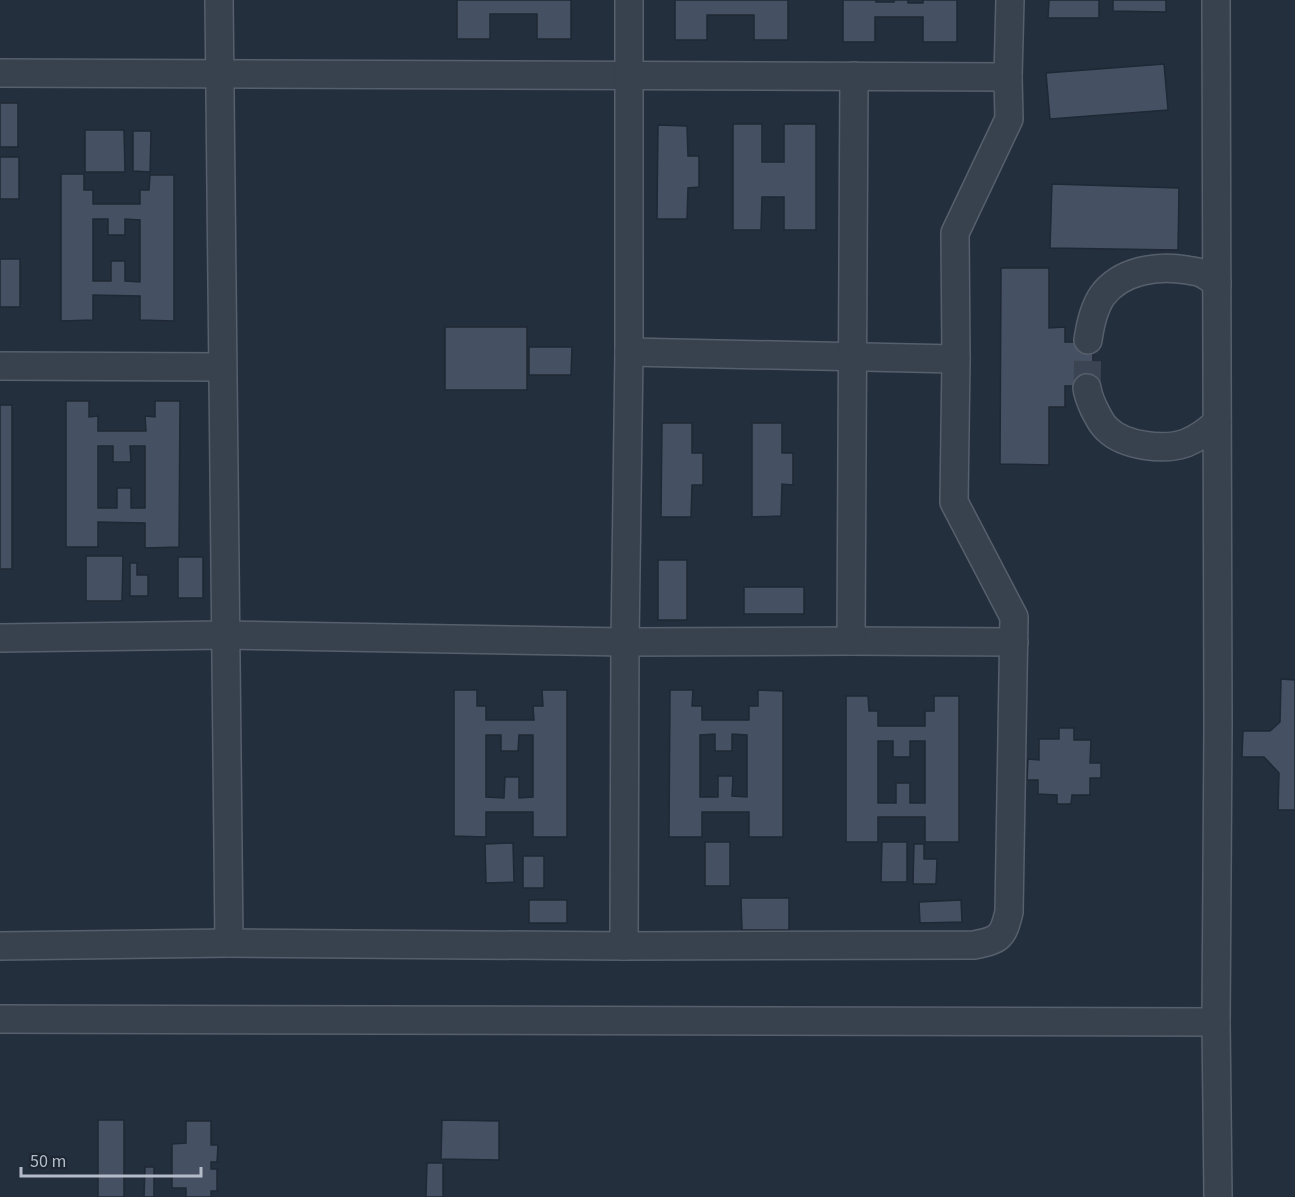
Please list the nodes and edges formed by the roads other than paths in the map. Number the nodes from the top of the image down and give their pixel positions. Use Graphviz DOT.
graph roads {
  1 [pos="219,0"];
  2 [pos="628,0"];
  3 [pos="1010,0"];
  4 [pos="1216,0"];
  5 [pos="0,72"];
  6 [pos="219,73"];
  7 [pos="629,75"];
  8 [pos="854,76"];
  9 [pos="1008,77"];
  10 [pos="1217,283"];
  11 [pos="1088,340"];
  12 [pos="629,352"];
  13 [pos="853,357"];
  14 [pos="956,359"];
  15 [pos="0,366"];
  16 [pos="222,368"];
  17 [pos="1087,388"];
  18 [pos="1217,422"];
  19 [pos="224,635"];
  20 [pos="0,638"];
  21 [pos="851,641"];
  22 [pos="625,642"];
  23 [pos="1014,642"];
  24 [pos="229,943"];
  25 [pos="0,946"];
  26 [pos="624,946"];
  27 [pos="0,1019"];
  28 [pos="1216,1022"];
  29 [pos="1218,1197"];
  1 -- 6 [label="street"];
  2 -- 7 [label="street"];
  3 -- 9 [label="street"];
  4 -- 10 [label="street"];
  5 -- 6 [label="street"];
  6 -- 7 [label="street"];
  6 -- 16 [label="street"];
  7 -- 8 [label="street"];
  7 -- 12 [label="street"];
  8 -- 9 [label="street"];
  8 -- 13 [label="street"];
  9 -- 14 [label="street"];
  10 -- 11 [label="street"];
  10 -- 18 [label="street"];
  12 -- 13 [label="street"];
  12 -- 22 [label="street"];
  13 -- 14 [label="street"];
  13 -- 21 [label="street"];
  14 -- 23 [label="street"];
  15 -- 16 [label="street"];
  16 -- 19 [label="street"];
  17 -- 18 [label="street"];
  18 -- 28 [label="street"];
  19 -- 20 [label="street"];
  19 -- 22 [label="street"];
  19 -- 24 [label="street"];
  21 -- 22 [label="street"];
  21 -- 23 [label="street"];
  22 -- 26 [label="street"];
  23 -- 26 [label="street"];
  24 -- 25 [label="street"];
  24 -- 26 [label="street"];
  27 -- 28 [label="street"];
  28 -- 29 [label="street"];
}
